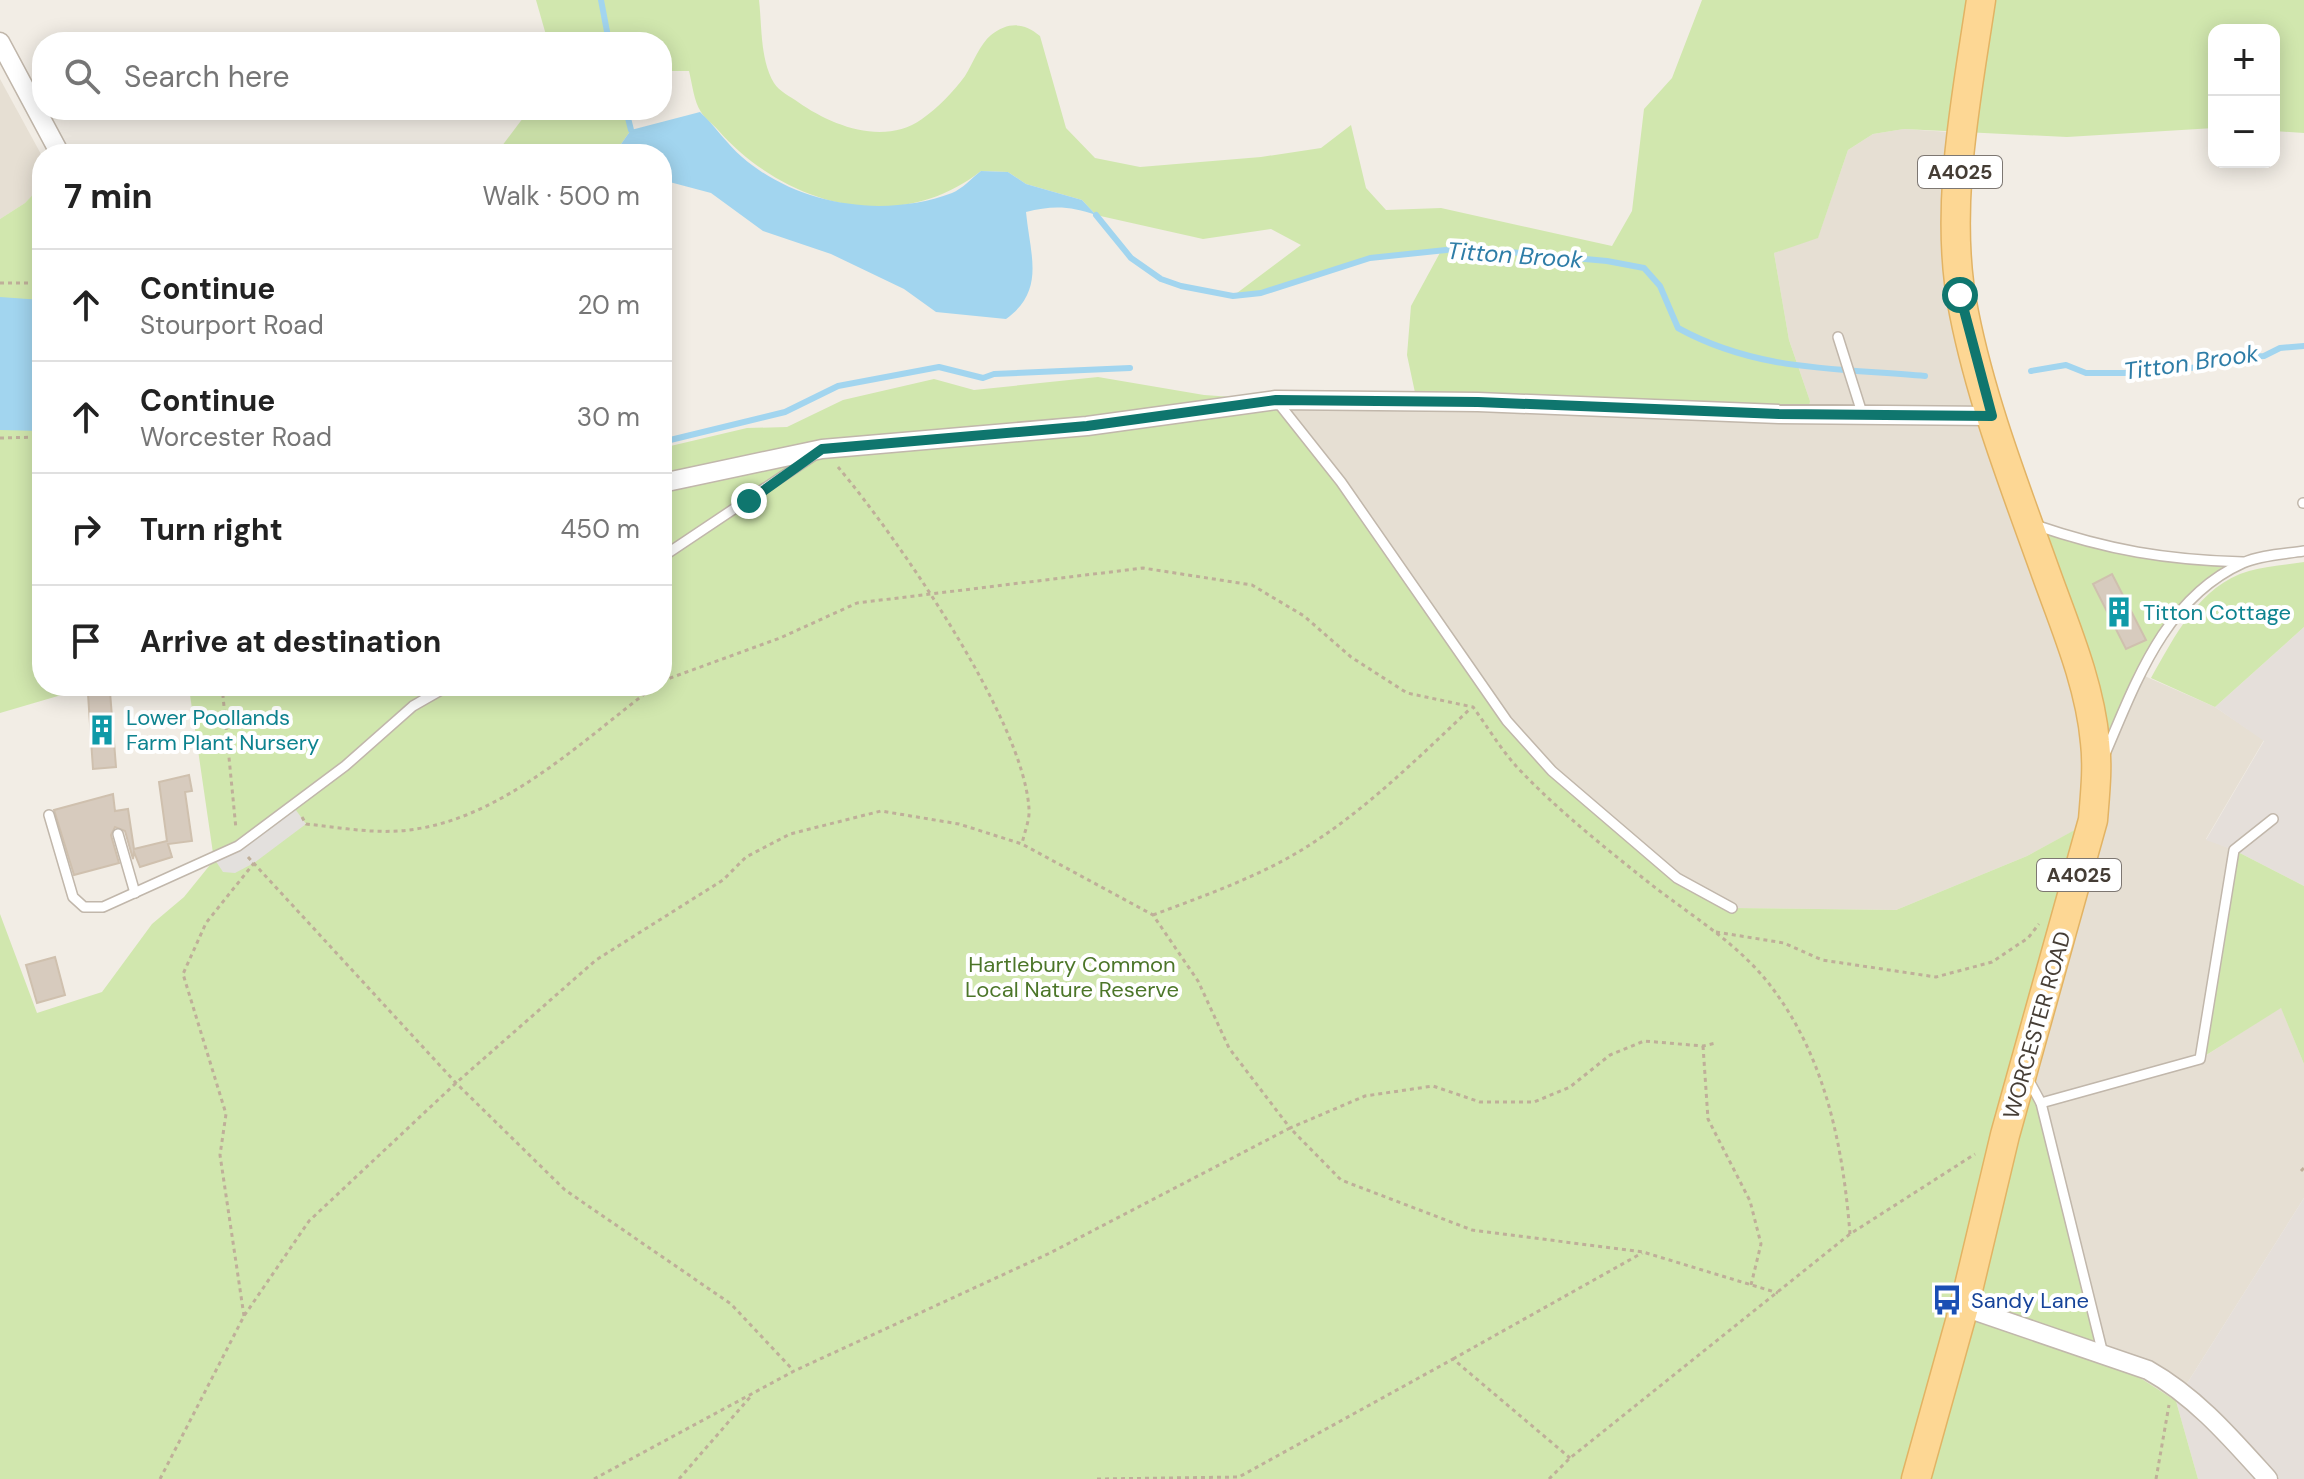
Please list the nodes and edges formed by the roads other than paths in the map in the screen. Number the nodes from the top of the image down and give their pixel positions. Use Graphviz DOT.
graph roads {
  1 [pos="1981,0"];
  2 [pos="0,42"];
  3 [pos="32,102"];
  4 [pos="42,120"];
  5 [pos="55,144"];
  6 [pos="1838,337"];
  7 [pos="1276,400"];
  8 [pos="1989,407"];
  9 [pos="1863,416"];
  10 [pos="822,449"];
  11 [pos="672,481"];
  12 [pos="2028,522"];
  13 [pos="672,550"];
  14 [pos="2304,551"];
  15 [pos="2244,562"];
  16 [pos="430,696"];
  17 [pos="2097,773"];
  18 [pos="49,815"];
  19 [pos="2273,819"];
  20 [pos="118,834"];
  21 [pos="135,893"];
  22 [pos="1732,908"];
  23 [pos="2024,1073"];
  24 [pos="2041,1103"];
  25 [pos="1964,1307"];
  26 [pos="2103,1354"];
  27 [pos="1916,1479"];
  28 [pos="2268,1479"];
  1 -- 8 [label="main road, WORCESTER ROAD / A4025"];
  2 -- 3 [label="street"];
  4 -- 5 [label="street"];
  6 -- 9 [label="lane"];
  7 -- 9 [label="street"];
  7 -- 10 [label="street"];
  7 -- 22 [label="lane"];
  8 -- 9 [label="street"];
  8 -- 12 [label="main road, WORCESTER ROAD / A4025"];
  10 -- 11 [label="street"];
  10 -- 13 [label="lane"];
  12 -- 15 [label="lane"];
  12 -- 17 [label="main road, WORCESTER ROAD / A4025"];
  14 -- 15 [label="lane"];
  15 -- 17 [label="lane"];
  16 -- 21 [label="lane"];
  17 -- 23 [label="main road, WORCESTER ROAD / A4025"];
  18 -- 21 [label="lane"];
  19 -- 24 [label="lane"];
  20 -- 21 [label="lane"];
  23 -- 24 [label="lane"];
  23 -- 25 [label="main road, WORCESTER ROAD / A4025"];
  24 -- 26 [label="lane"];
  25 -- 26 [label="street"];
  25 -- 27 [label="main road, WORCESTER ROAD / A4025"];
  26 -- 28 [label="street"];
}
